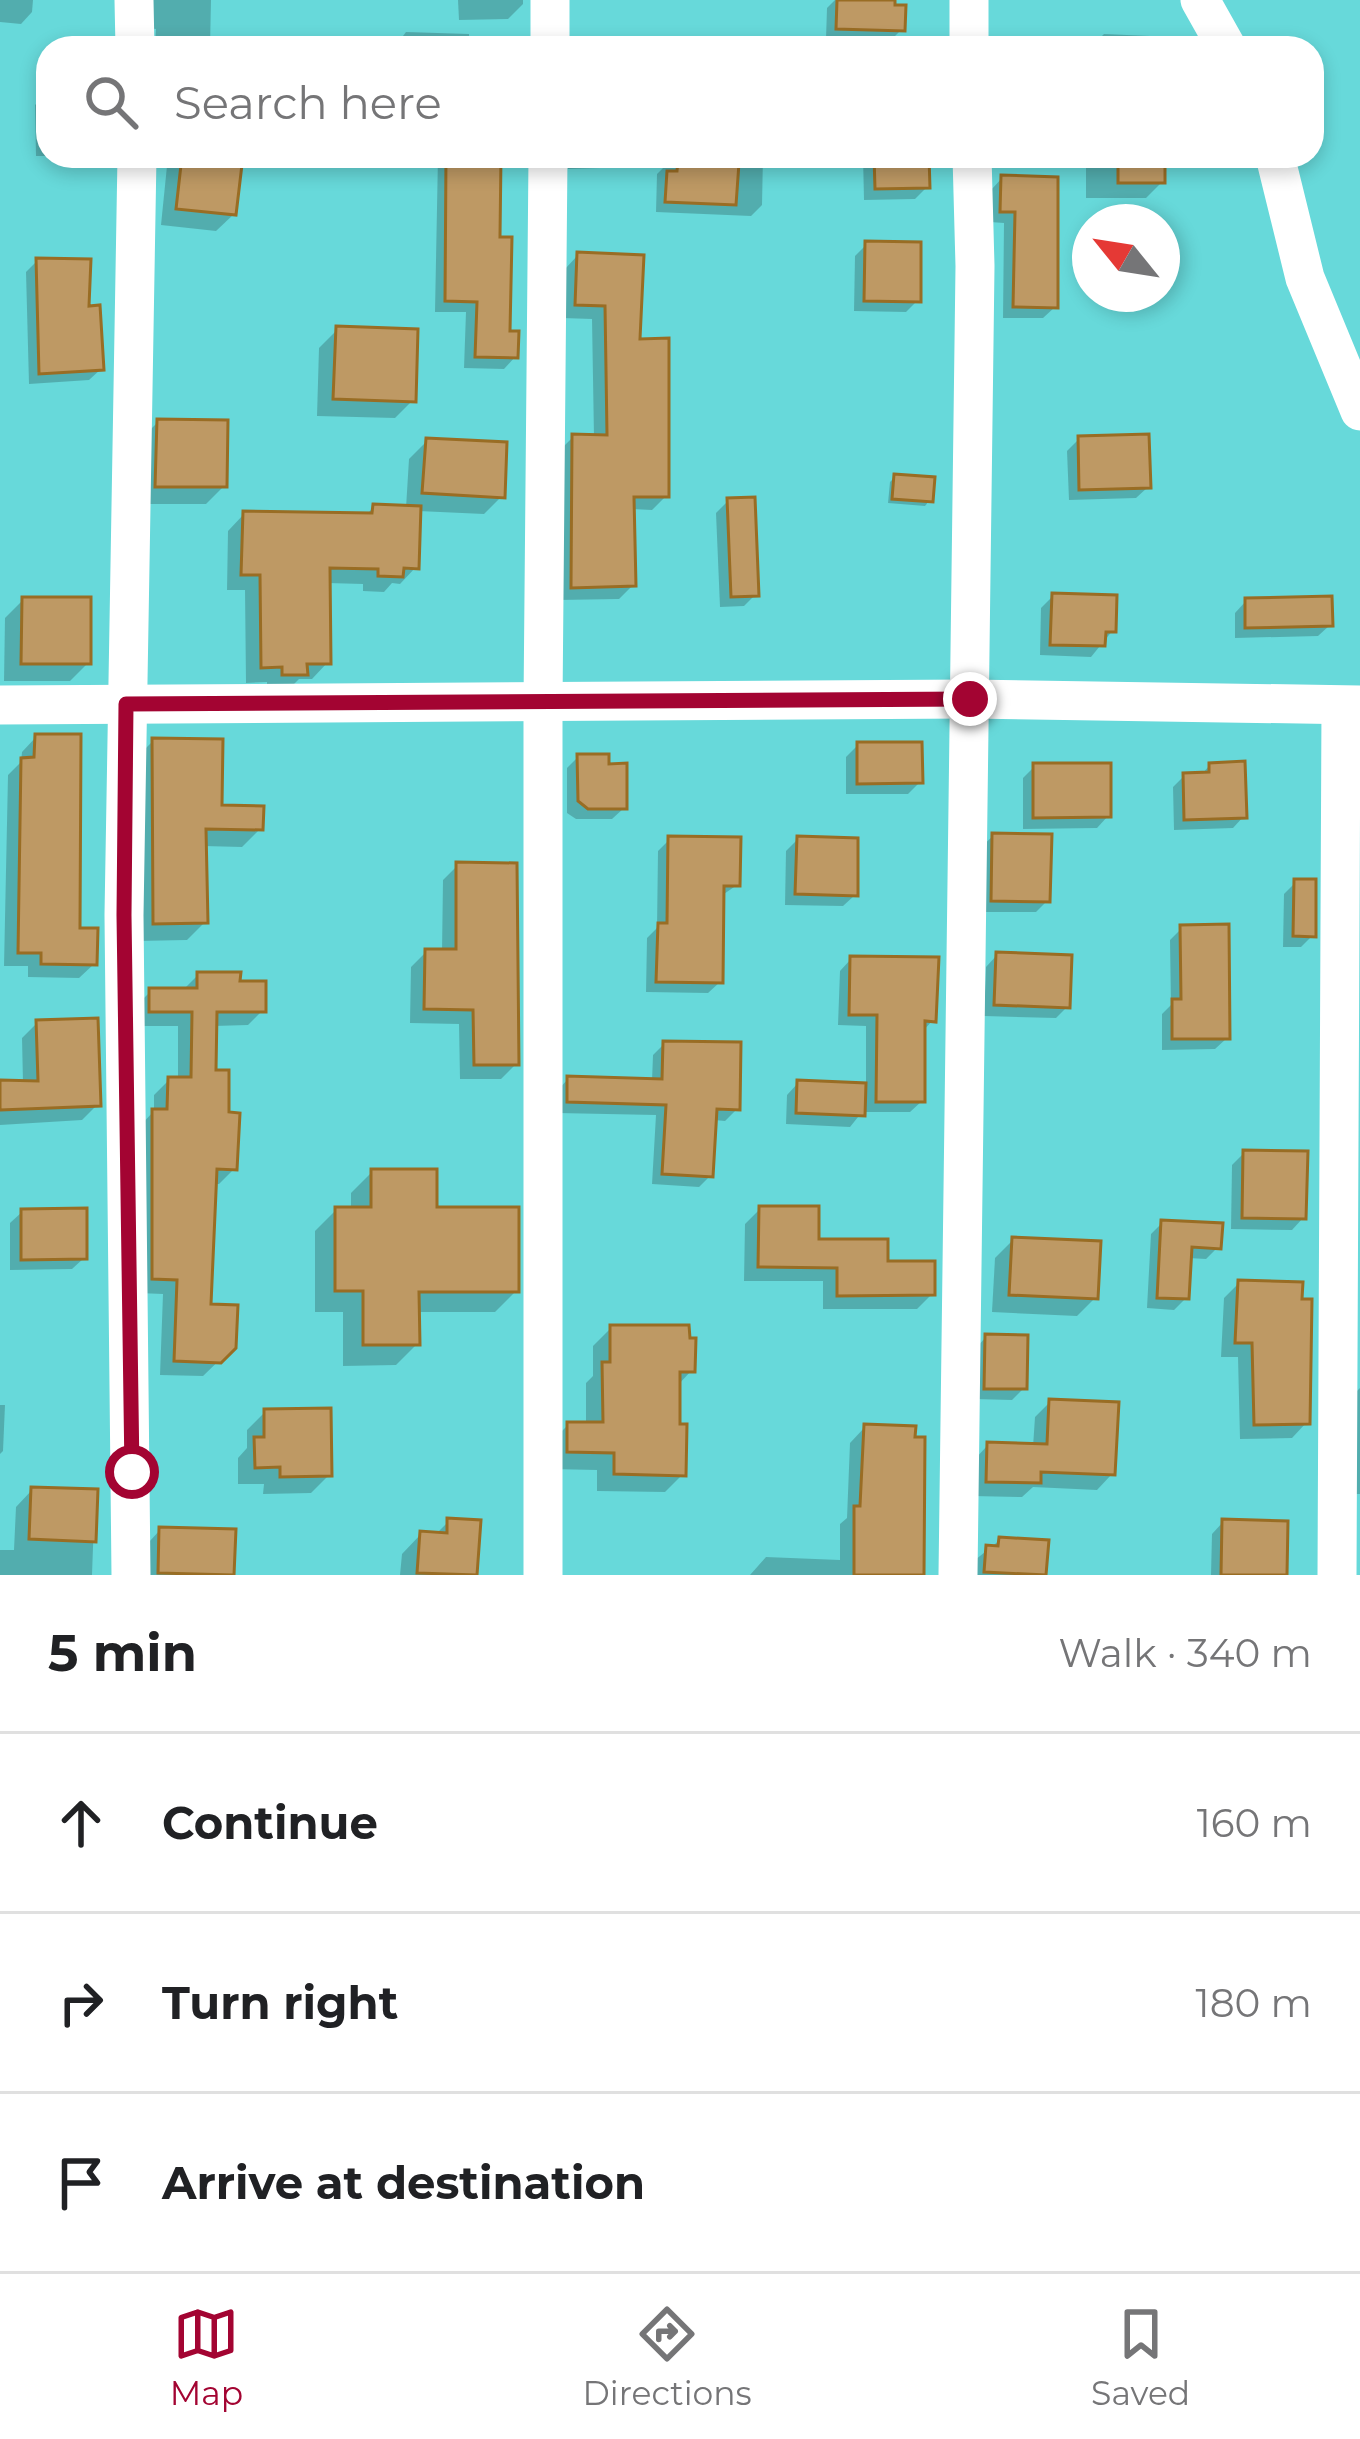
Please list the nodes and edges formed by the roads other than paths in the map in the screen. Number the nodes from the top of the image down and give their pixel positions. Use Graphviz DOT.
graph roads {
  1 [pos="134,0"];
  2 [pos="550,0"];
  3 [pos="969,0"];
  4 [pos="1200,0"];
  5 [pos="135,36"];
  6 [pos="550,36"];
  7 [pos="969,36"];
  8 [pos="1220,36"];
  9 [pos="137,168"];
  10 [pos="548,168"];
  11 [pos="972,168"];
  12 [pos="1277,168"];
  13 [pos="1360,411"];
  14 [pos="970,699"];
  15 [pos="543,703"];
  16 [pos="126,704"];
  17 [pos="0,705"];
  18 [pos="1351,705"];
  19 [pos="1349,1142"];
  20 [pos="131,1575"];
  21 [pos="543,1575"];
  22 [pos="958,1575"];
  23 [pos="1336,1575"];
  1 -- 5 [label="street"];
  2 -- 6 [label="street"];
  3 -- 7 [label="street"];
  4 -- 8 [label="street"];
  9 -- 16 [label="street"];
  10 -- 15 [label="street"];
  11 -- 14 [label="street"];
  12 -- 13 [label="street"];
  14 -- 15 [label="street"];
  14 -- 18 [label="street"];
  14 -- 22 [label="street"];
  15 -- 16 [label="street"];
  15 -- 21 [label="street"];
  16 -- 17 [label="street"];
  16 -- 20 [label="street"];
  18 -- 19 [label="street"];
  19 -- 23 [label="street"];
}
